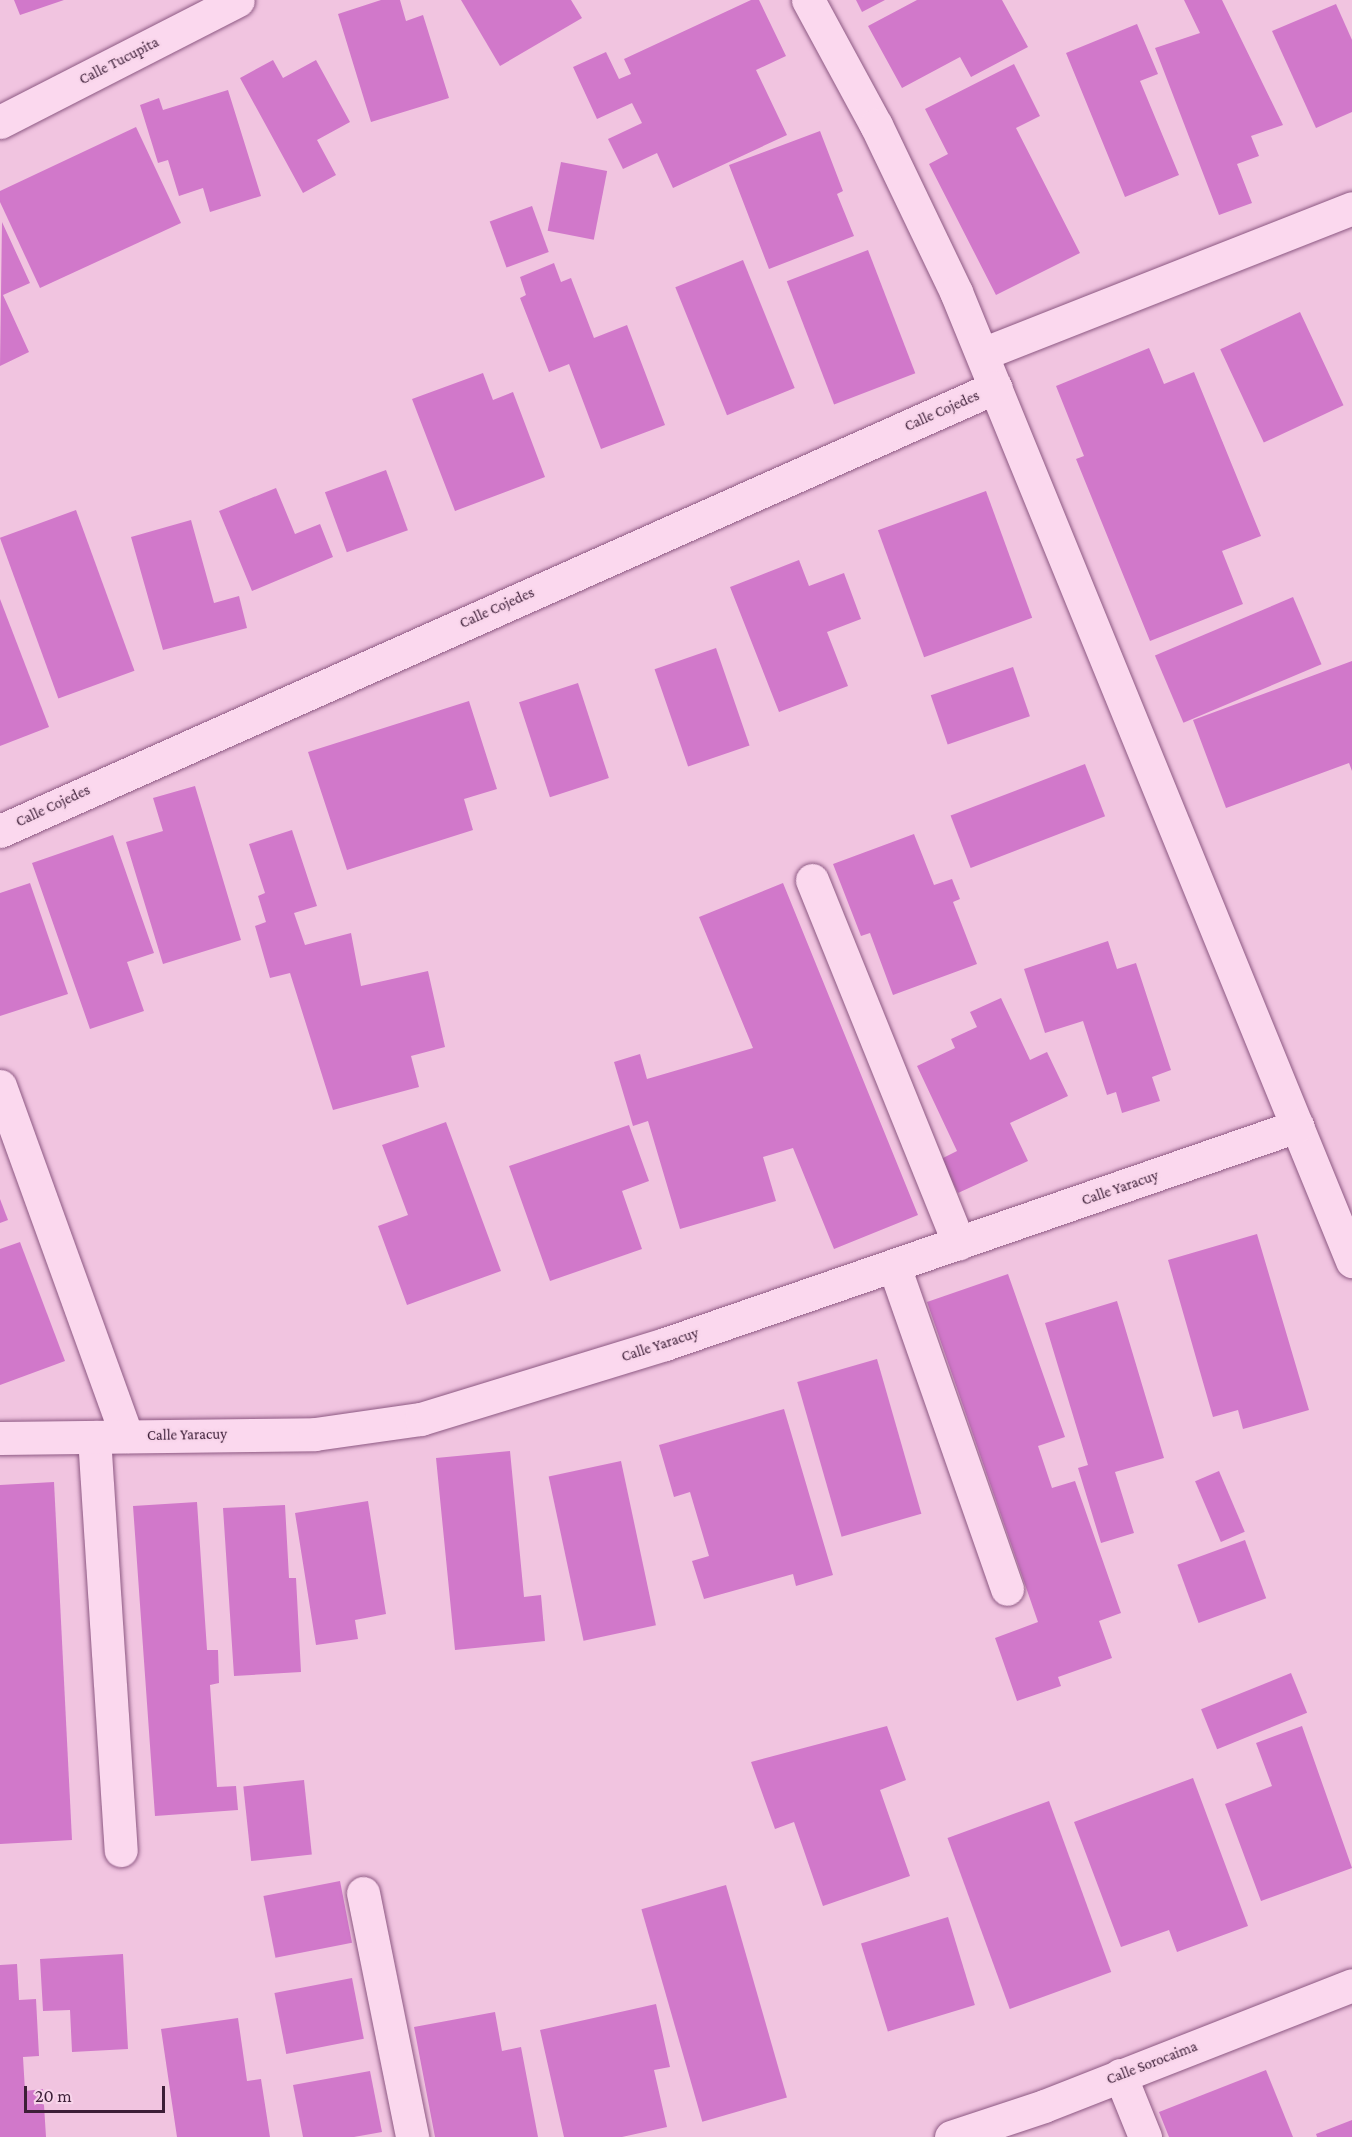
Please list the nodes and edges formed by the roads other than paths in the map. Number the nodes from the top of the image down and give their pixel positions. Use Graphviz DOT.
graph roads {
  1 [pos="238,0"];
  2 [pos="808,0"];
  3 [pos="0,122"];
  4 [pos="1352,208"];
  5 [pos="982,354"];
  6 [pos="996,387"];
  7 [pos="0,831"];
  8 [pos="812,880"];
  9 [pos="0,1086"];
  10 [pos="1297,1126"];
  11 [pos="959,1243"];
  12 [pos="1352,1261"];
  13 [pos="894,1266"];
  14 [pos="127,1436"];
  15 [pos="94,1437"];
  16 [pos="0,1438"];
  17 [pos="1007,1589"];
  18 [pos="121,1850"];
  19 [pos="363,1893"];
  20 [pos="1352,1986"];
  21 [pos="1120,2075"];
  22 [pos="412,2137"];
  23 [pos="951,2137"];
  24 [pos="1145,2137"];
  1 -- 3 [label="street, Calle Tucupita"];
  2 -- 5 [label="street"];
  4 -- 5 [label="street"];
  5 -- 6 [label="street"];
  6 -- 7 [label="street, Calle Cojedes"];
  6 -- 10 [label="street"];
  8 -- 11 [label="street"];
  9 -- 14 [label="street"];
  10 -- 11 [label="street, Calle Yaracuy"];
  10 -- 12 [label="street"];
  11 -- 13 [label="street, Calle Yaracuy"];
  13 -- 14 [label="street, Calle Yaracuy"];
  13 -- 17 [label="street"];
  14 -- 15 [label="street, Calle Yaracuy"];
  15 -- 16 [label="street, Calle Yaracuy"];
  15 -- 18 [label="street"];
  19 -- 22 [label="street"];
  20 -- 21 [label="street, Calle Sorocaima"];
  21 -- 23 [label="street, Calle Sorocaima"];
  21 -- 24 [label="street"];
}
